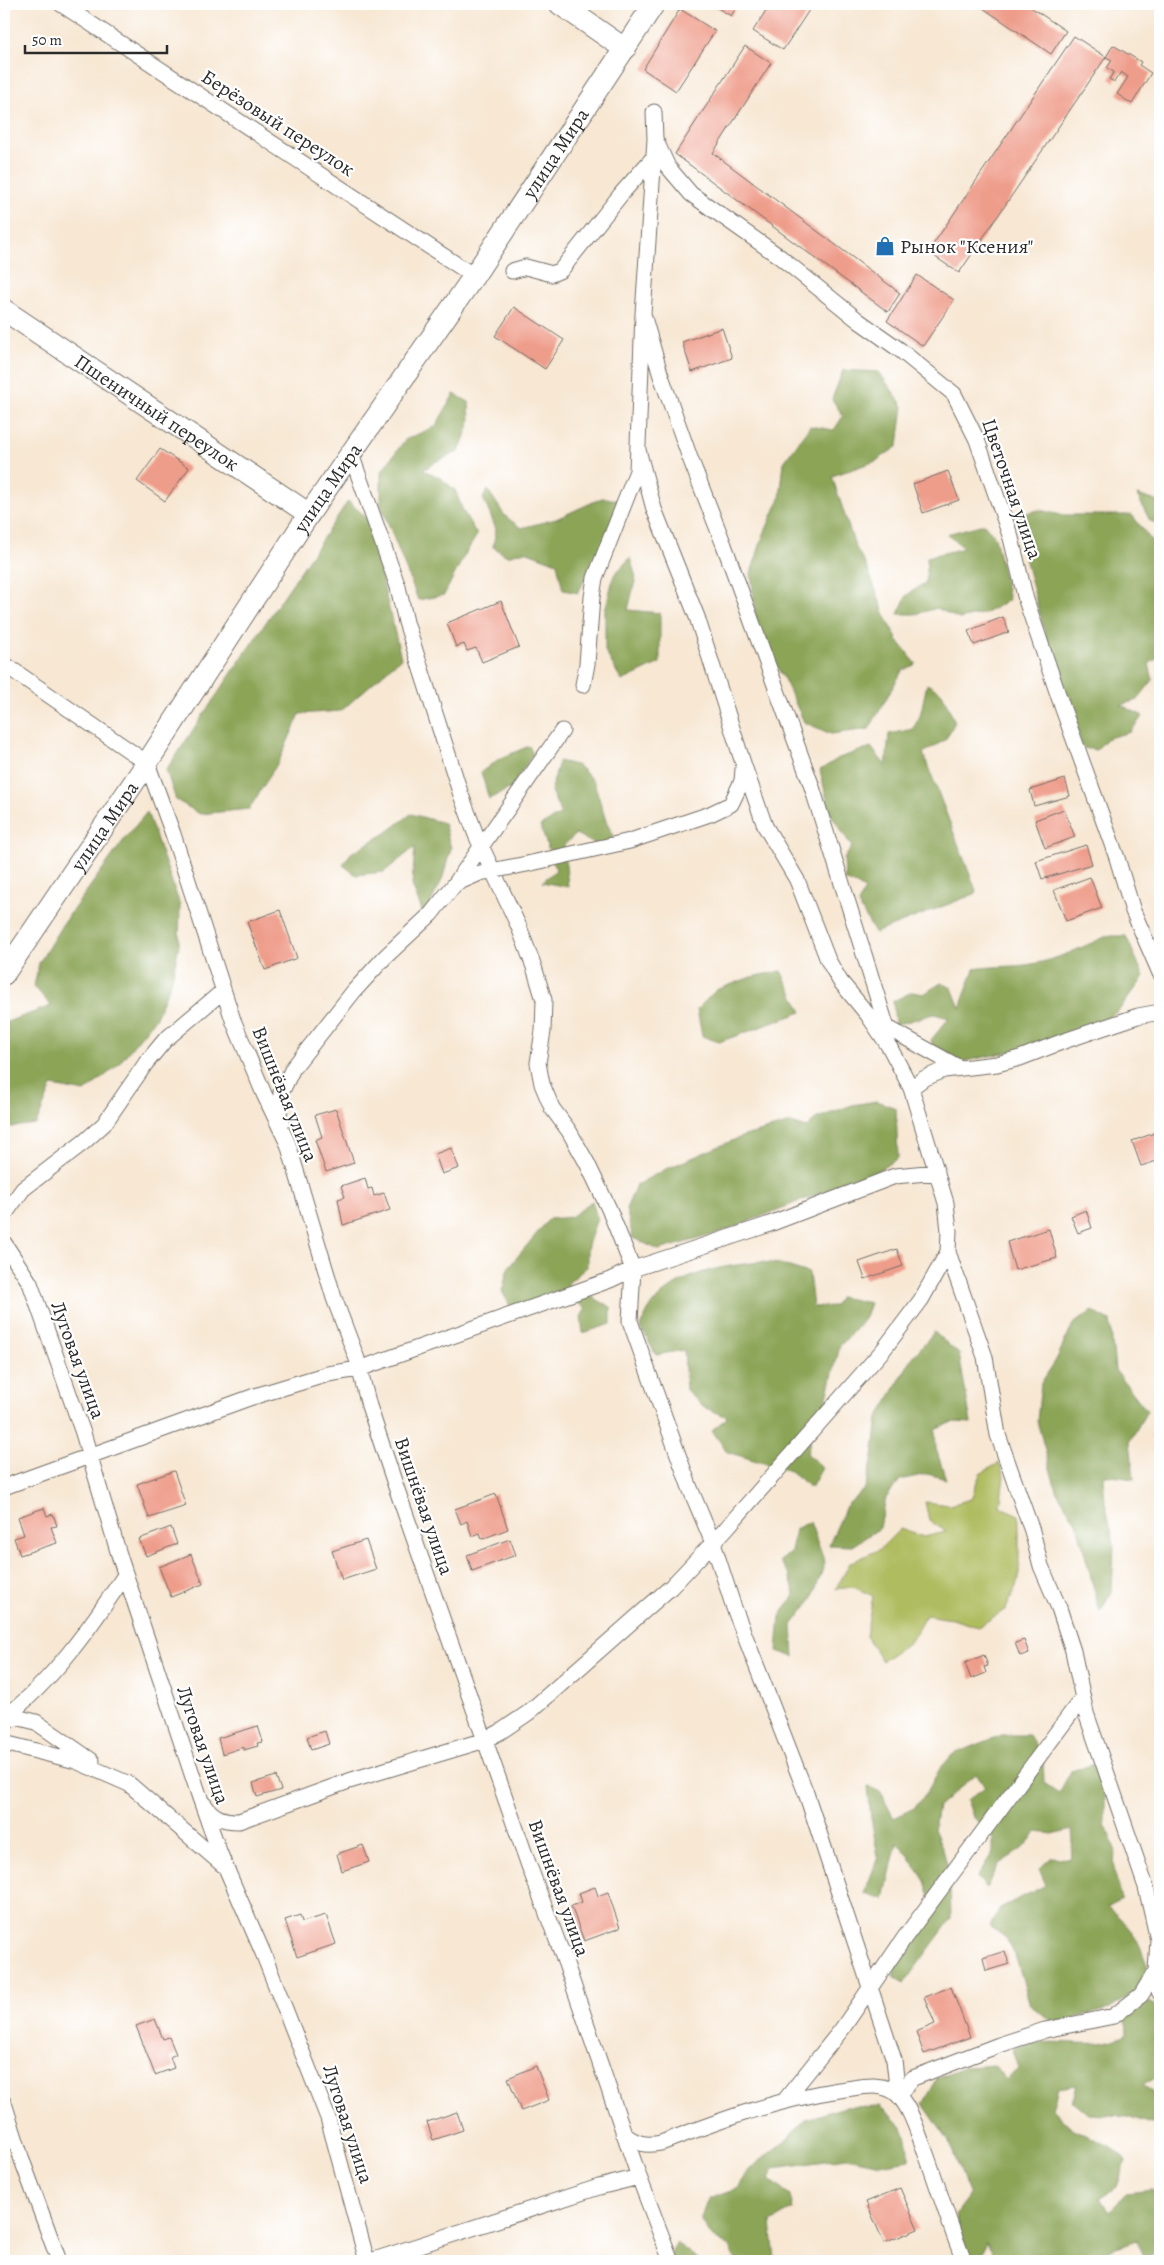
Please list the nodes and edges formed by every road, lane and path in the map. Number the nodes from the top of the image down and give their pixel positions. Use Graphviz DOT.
graph roads {
  1 [pos="61,4"];
  2 [pos="560,4"];
  3 [pos="654,4"];
  4 [pos="625,49"];
  5 [pos="654,112"];
  6 [pos="655,139"];
  7 [pos="653,158"];
  8 [pos="512,271"];
  9 [pos="474,276"];
  10 [pos="4,310"];
  11 [pos="643,314"];
  12 [pos="638,450"];
  13 [pos="351,454"];
  14 [pos="309,514"];
  15 [pos="4,664"];
  16 [pos="583,685"];
  17 [pos="562,731"];
  18 [pos="147,763"];
  19 [pos="743,763"];
  20 [pos="481,846"];
  21 [pos="493,871"];
  22 [pos="455,884"];
  23 [pos="1160,973"];
  24 [pos="4,974"];
  25 [pos="224,991"];
  26 [pos="1160,1012"];
  27 [pos="868,1015"];
  28 [pos="887,1028"];
  29 [pos="960,1068"];
  30 [pos="911,1088"];
  31 [pos="288,1144"];
  32 [pos="938,1172"];
  33 [pos="4,1215"];
  34 [pos="4,1243"];
  35 [pos="948,1252"];
  36 [pos="633,1269"];
  37 [pos="359,1368"];
  38 [pos="90,1455"];
  39 [pos="4,1487"];
  40 [pos="713,1543"];
  41 [pos="125,1575"];
  42 [pos="1083,1697"];
  43 [pos="484,1740"];
  44 [pos="4,1743"];
  45 [pos="110,1774"];
  46 [pos="200,1798"];
  47 [pos="226,1867"];
  48 [pos="1152,1977"];
  49 [pos="870,1988"];
  50 [pos="1160,1993"];
  51 [pos="898,2095"];
  52 [pos="785,2100"];
  53 [pos="4,2103"];
  54 [pos="623,2133"];
  55 [pos="639,2178"];
  56 [pos="59,2261"];
  57 [pos="367,2261"];
  58 [pos="371,2261"];
  59 [pos="671,2261"];
  60 [pos="964,2261"];
  1 -- 9 [label="street, Берёзовый переулок"];
  2 -- 4 [label="main road"];
  3 -- 4 [label="main road, улица Мира"];
  4 -- 9 [label="main road, улица Мира"];
  5 -- 6 [label="street"];
  6 -- 7 [label="street"];
  6 -- 23 [label="street, Цветочная улица"];
  7 -- 8 [label="street"];
  7 -- 11 [label="street"];
  9 -- 13 [label="main road, улица Мира"];
  10 -- 14 [label="main road, Пшеничный переулок"];
  11 -- 12 [label="street"];
  11 -- 28 [label="street"];
  12 -- 16 [label="street"];
  12 -- 19 [label="street"];
  13 -- 14 [label="main road, улица Мира"];
  13 -- 20 [label="street"];
  14 -- 18 [label="main road, улица Мира"];
  15 -- 18 [label="street"];
  17 -- 20 [label="street"];
  18 -- 24 [label="main road, улица Мира"];
  18 -- 25 [label="street, Вишнёвая улица"];
  19 -- 21 [label="street"];
  19 -- 27 [label="street"];
  20 -- 21 [label="street"];
  20 -- 22 [label="street"];
  21 -- 22 [label="street"];
  21 -- 36 [label="street"];
  22 -- 31 [label="street"];
  25 -- 31 [label="street, Вишнёвая улица"];
  25 -- 33 [label="street"];
  26 -- 29 [label="street"];
  27 -- 28 [label="street"];
  27 -- 30 [label="street"];
  28 -- 29 [label="street"];
  29 -- 30 [label="street"];
  30 -- 32 [label="street"];
  31 -- 37 [label="street, Вишнёвая улица"];
  32 -- 35 [label="street"];
  32 -- 36 [label="street"];
  34 -- 38 [label="street, Луговая улица"];
  35 -- 40 [label="street"];
  35 -- 42 [label="street"];
  36 -- 37 [label="street"];
  36 -- 40 [label="street"];
  37 -- 38 [label="street"];
  37 -- 43 [label="street, Вишнёвая улица"];
  38 -- 39 [label="street"];
  38 -- 41 [label="street, Луговая улица"];
  40 -- 43 [label="street"];
  40 -- 49 [label="street"];
  41 -- 45 [label="street"];
  41 -- 46 [label="street, Луговая улица"];
  42 -- 48 [label="street"];
  42 -- 49 [label="street"];
  43 -- 46 [label="street"];
  43 -- 54 [label="street, Вишнёвая улица"];
  44 -- 45 [label="street"];
  45 -- 47 [label="street"];
  46 -- 47 [label="street, Луговая улица"];
  47 -- 57 [label="street, Луговая улица"];
  48 -- 50 [label="street"];
  48 -- 51 [label="street"];
  49 -- 51 [label="street"];
  49 -- 52 [label="street"];
  51 -- 52 [label="street"];
  51 -- 60 [label="street"];
  52 -- 54 [label="street"];
  53 -- 56 [label="street"];
  54 -- 55 [label="street, Вишнёвая улица"];
  55 -- 58 [label="street"];
  55 -- 59 [label="street, Вишнёвая улица"];
}
